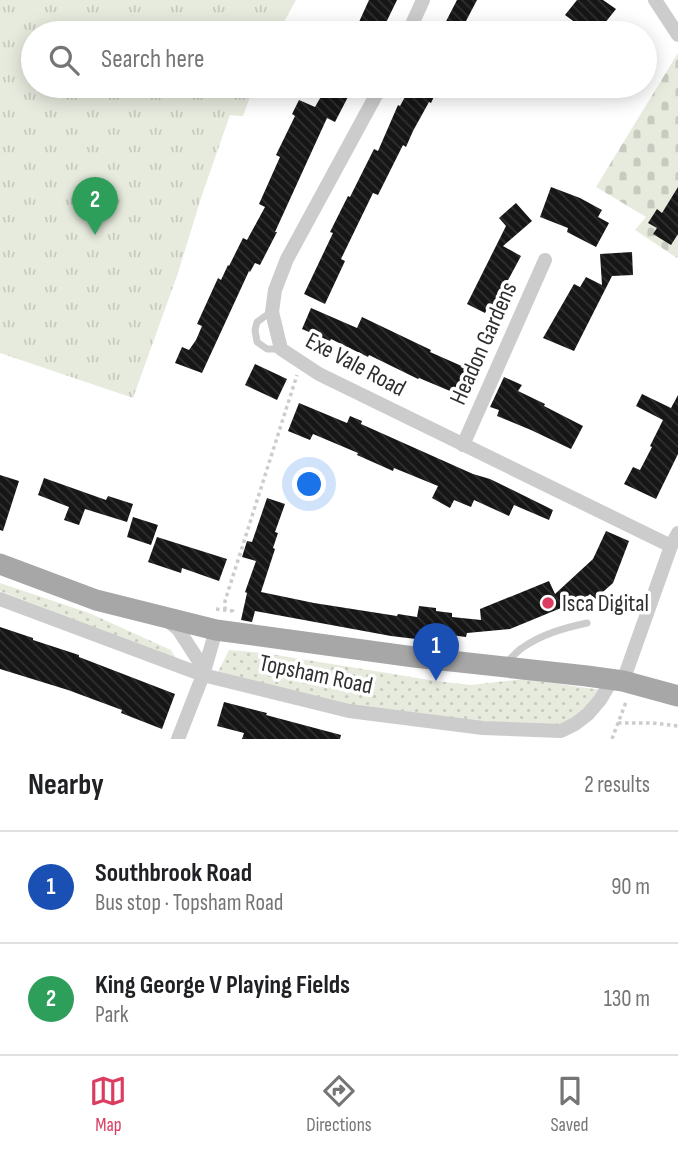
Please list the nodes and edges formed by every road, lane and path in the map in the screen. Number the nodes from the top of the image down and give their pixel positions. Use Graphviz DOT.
graph roads {
  1 [pos="423,0"];
  2 [pos="655,0"];
  3 [pos="413,21"];
  4 [pos="678,35"];
  5 [pos="374,98"];
  6 [pos="545,260"];
  7 [pos="272,312"];
  8 [pos="281,349"];
  9 [pos="302,363"];
  10 [pos="463,444"];
  11 [pos="678,533"];
  12 [pos="671,546"];
  13 [pos="0,564"];
  14 [pos="0,599"];
  15 [pos="164,617"];
  16 [pos="220,620"];
  17 [pos="587,623"];
  18 [pos="500,667"];
  19 [pos="204,672"];
  20 [pos="621,686"];
  21 [pos="678,696"];
  22 [pos="618,723"];
  23 [pos="678,726"];
  24 [pos="177,739"];
  25 [pos="611,739"];
  1 -- 3 [label="street"];
  2 -- 4 [label="street"];
  5 -- 7 [label="street, Exe Vale Road"];
  6 -- 10 [label="street, Headon Gardens"];
  7 -- 8 [label="street, Exe Vale Road"];
  7 -- 8 [label="lane"];
  8 -- 9 [label="street, Exe Vale Road"];
  9 -- 10 [label="street, Exe Vale Road"];
  9 -- 16 [label="path"];
  10 -- 12 [label="street, Exe Vale Road"];
  11 -- 12 [label="street"];
  12 -- 20 [label="street"];
  13 -- 15 [label="main road, Topsham Road"];
  14 -- 19 [label="street, Topsham Road"];
  15 -- 16 [label="main road, Topsham Road"];
  15 -- 19 [label="street"];
  16 -- 18 [label="main road, Topsham Road"];
  16 -- 19 [label="street"];
  17 -- 18 [label="lane"];
  18 -- 20 [label="main road, Topsham Road"];
  19 -- 20 [label="street, Topsham Road"];
  19 -- 24 [label="street"];
  20 -- 21 [label="main road, Topsham Road"];
  20 -- 22 [label="path"];
  22 -- 23 [label="path"];
  22 -- 25 [label="path"];
}
